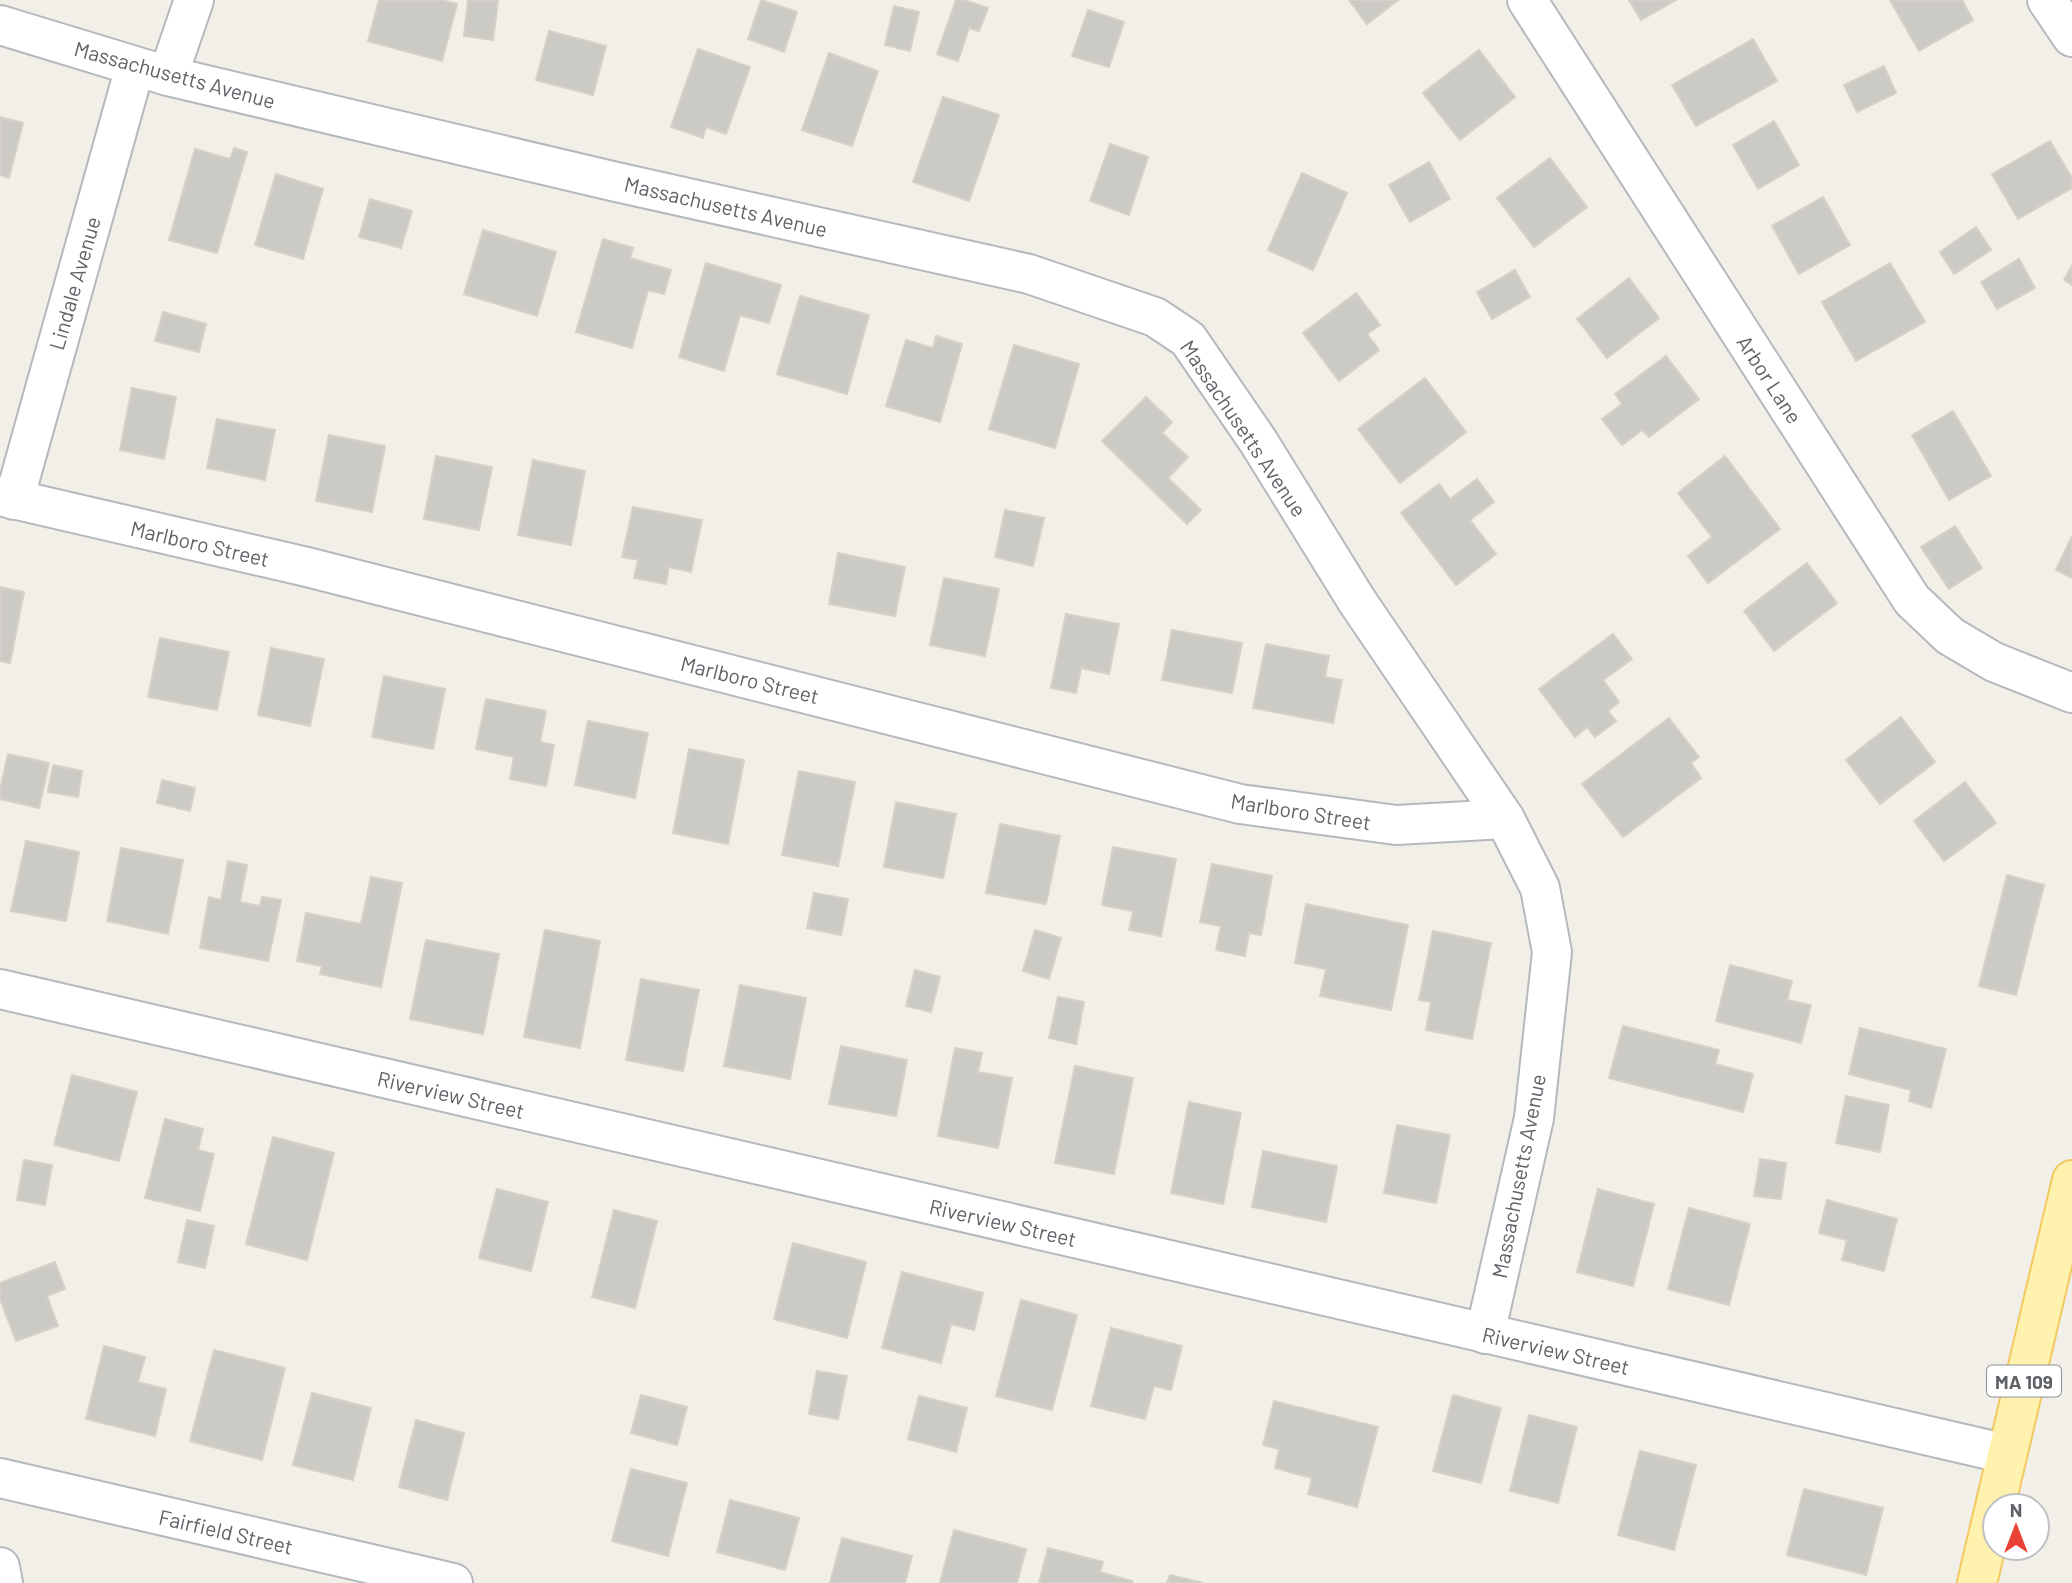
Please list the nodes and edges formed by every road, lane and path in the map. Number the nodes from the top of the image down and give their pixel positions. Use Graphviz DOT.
graph roads {
  1 [pos="194,0"];
  2 [pos="1527,0"];
  3 [pos="2047,0"];
  4 [pos="0,25"];
  5 [pos="2072,37"];
  6 [pos="151,71"];
  7 [pos="7,498"];
  8 [pos="2072,693"];
  9 [pos="1505,819"];
  10 [pos="0,989"];
  11 [pos="2072,1180"];
  12 [pos="1485,1334"];
  13 [pos="2007,1454"];
  14 [pos="0,1478"];
  15 [pos="0,1567"];
  16 [pos="3,1583"];
  17 [pos="453,1583"];
  18 [pos="1977,1583"];
  1 -- 6 [label="street, Lindale Avenue"];
  2 -- 8 [label="street, Arbor Lane"];
  3 -- 5 [label="street"];
  4 -- 6 [label="street, Massachusetts Avenue"];
  6 -- 7 [label="street, Lindale Avenue"];
  6 -- 9 [label="street, Massachusetts Avenue"];
  7 -- 9 [label="street, Marlboro Street"];
  9 -- 12 [label="street, Massachusetts Avenue"];
  10 -- 12 [label="street, Riverview Street"];
  11 -- 13 [label="main road, MA 109"];
  12 -- 13 [label="street, Riverview Street"];
  13 -- 18 [label="main road, MA 109"];
  14 -- 17 [label="street, Fairfield Street"];
  15 -- 16 [label="street"];
}
